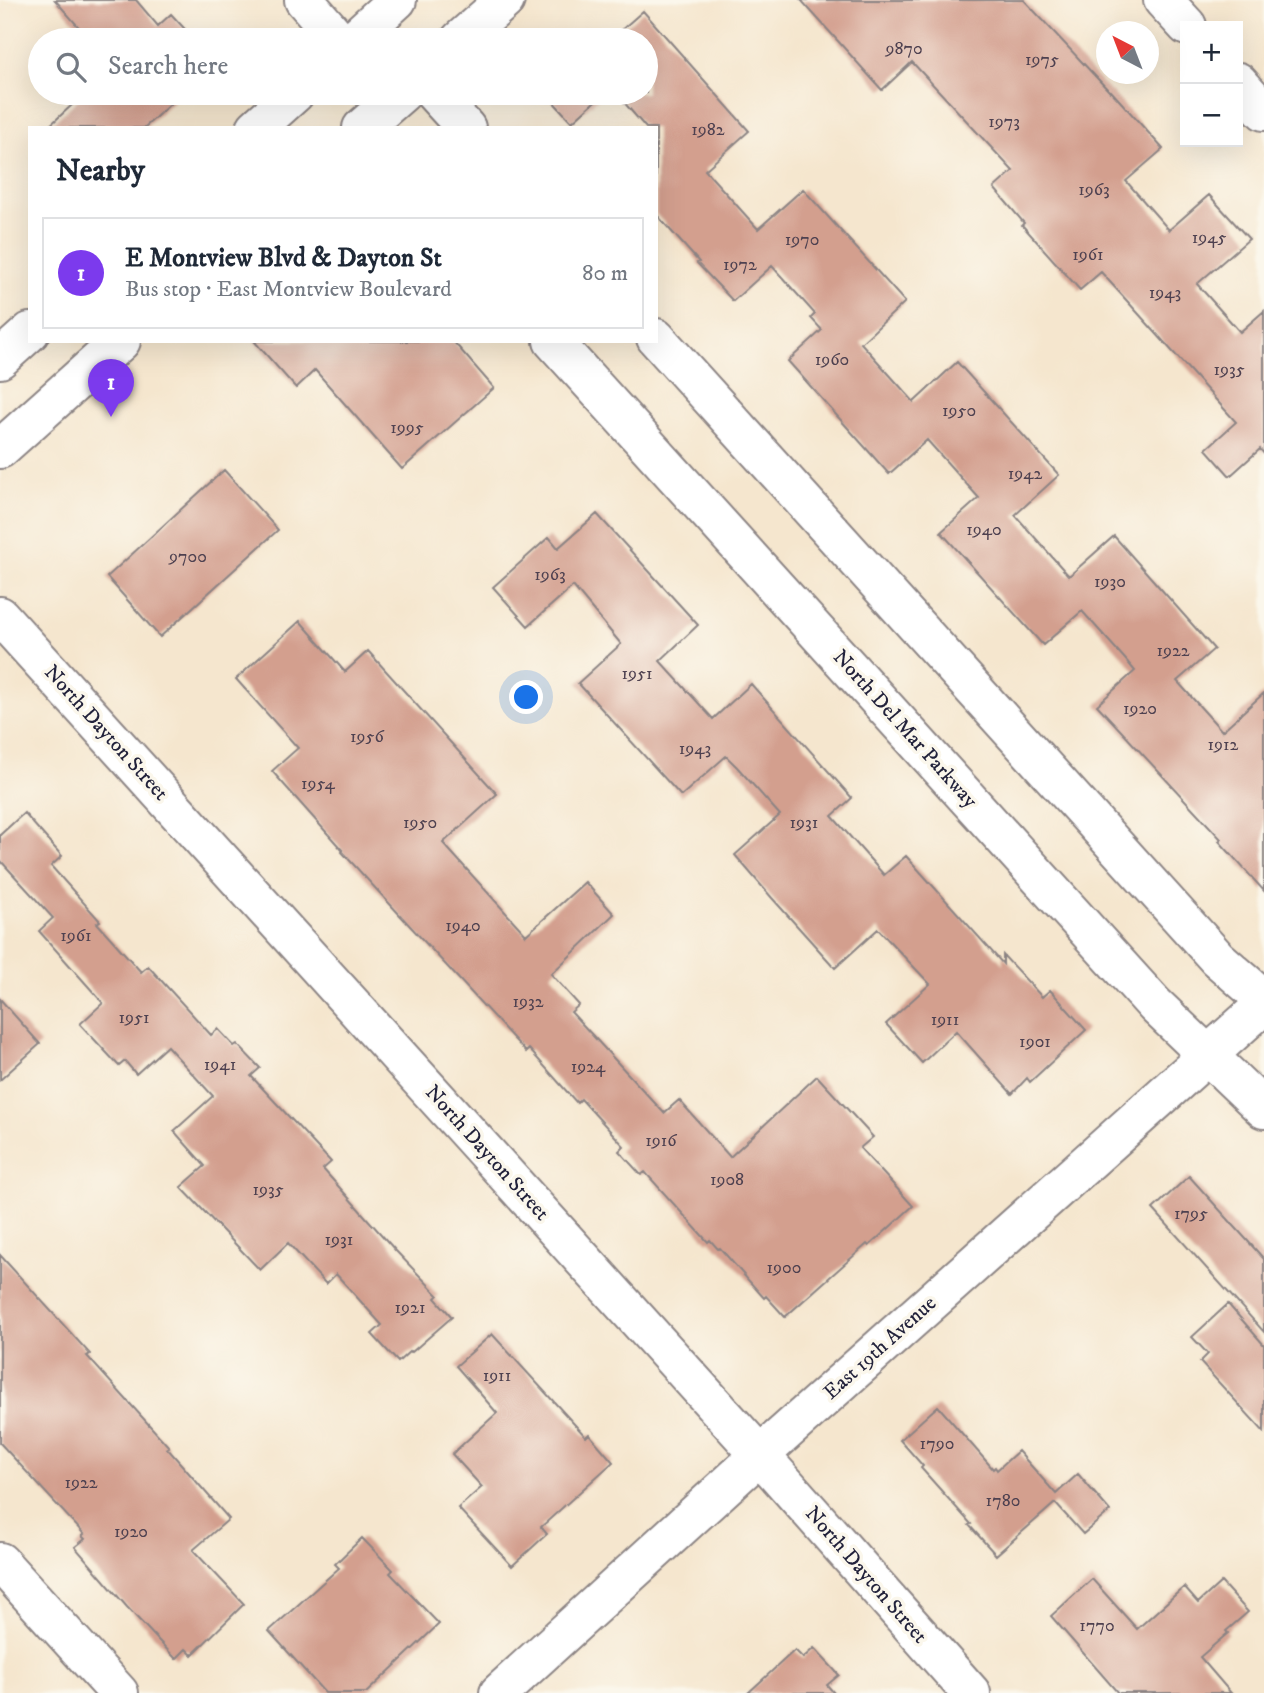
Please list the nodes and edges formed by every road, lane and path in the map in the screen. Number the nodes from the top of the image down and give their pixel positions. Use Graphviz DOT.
graph roads {
  1 [pos="304,0"];
  2 [pos="397,0"];
  3 [pos="505,0"];
  4 [pos="1163,0"];
  5 [pos="1182,21"];
  6 [pos="328,28"];
  7 [pos="366,28"];
  8 [pos="474,28"];
  9 [pos="1240,84"];
  10 [pos="282,105"];
  11 [pos="356,105"];
  12 [pos="388,105"];
  13 [pos="445,105"];
  14 [pos="1264,111"];
  15 [pos="258,126"];
  16 [pos="361,126"];
  17 [pos="363,126"];
  18 [pos="464,126"];
  19 [pos="28,334"];
  20 [pos="658,340"];
  21 [pos="119,343"];
  22 [pos="555,343"];
  23 [pos="0,359"];
  24 [pos="0,449"];
  25 [pos="0,616"];
  26 [pos="1264,999"];
  27 [pos="1264,1005"];
  28 [pos="1208,1055"];
  29 [pos="1264,1109"];
  30 [pos="760,1455"];
  31 [pos="0,1562"];
  32 [pos="119,1693"];
  33 [pos="499,1693"];
  34 [pos="971,1693"];
  1 -- 6 [label="street"];
  2 -- 7 [label="street"];
  3 -- 8 [label="street"];
  4 -- 5 [label="street"];
  9 -- 14 [label="street"];
  10 -- 15 [label="street"];
  11 -- 16 [label="street"];
  12 -- 17 [label="street"];
  13 -- 18 [label="street"];
  19 -- 23 [label="street"];
  20 -- 26 [label="street"];
  21 -- 24 [label="street"];
  22 -- 28 [label="street, North Del Mar Parkway"];
  25 -- 30 [label="street, North Dayton Street"];
  27 -- 28 [label="street, East 19th Avenue"];
  28 -- 29 [label="street, North Del Mar Parkway"];
  28 -- 30 [label="street, East 19th Avenue"];
  30 -- 33 [label="street, East 19th Avenue"];
  30 -- 34 [label="street, North Dayton Street"];
  31 -- 32 [label="street"];
}
